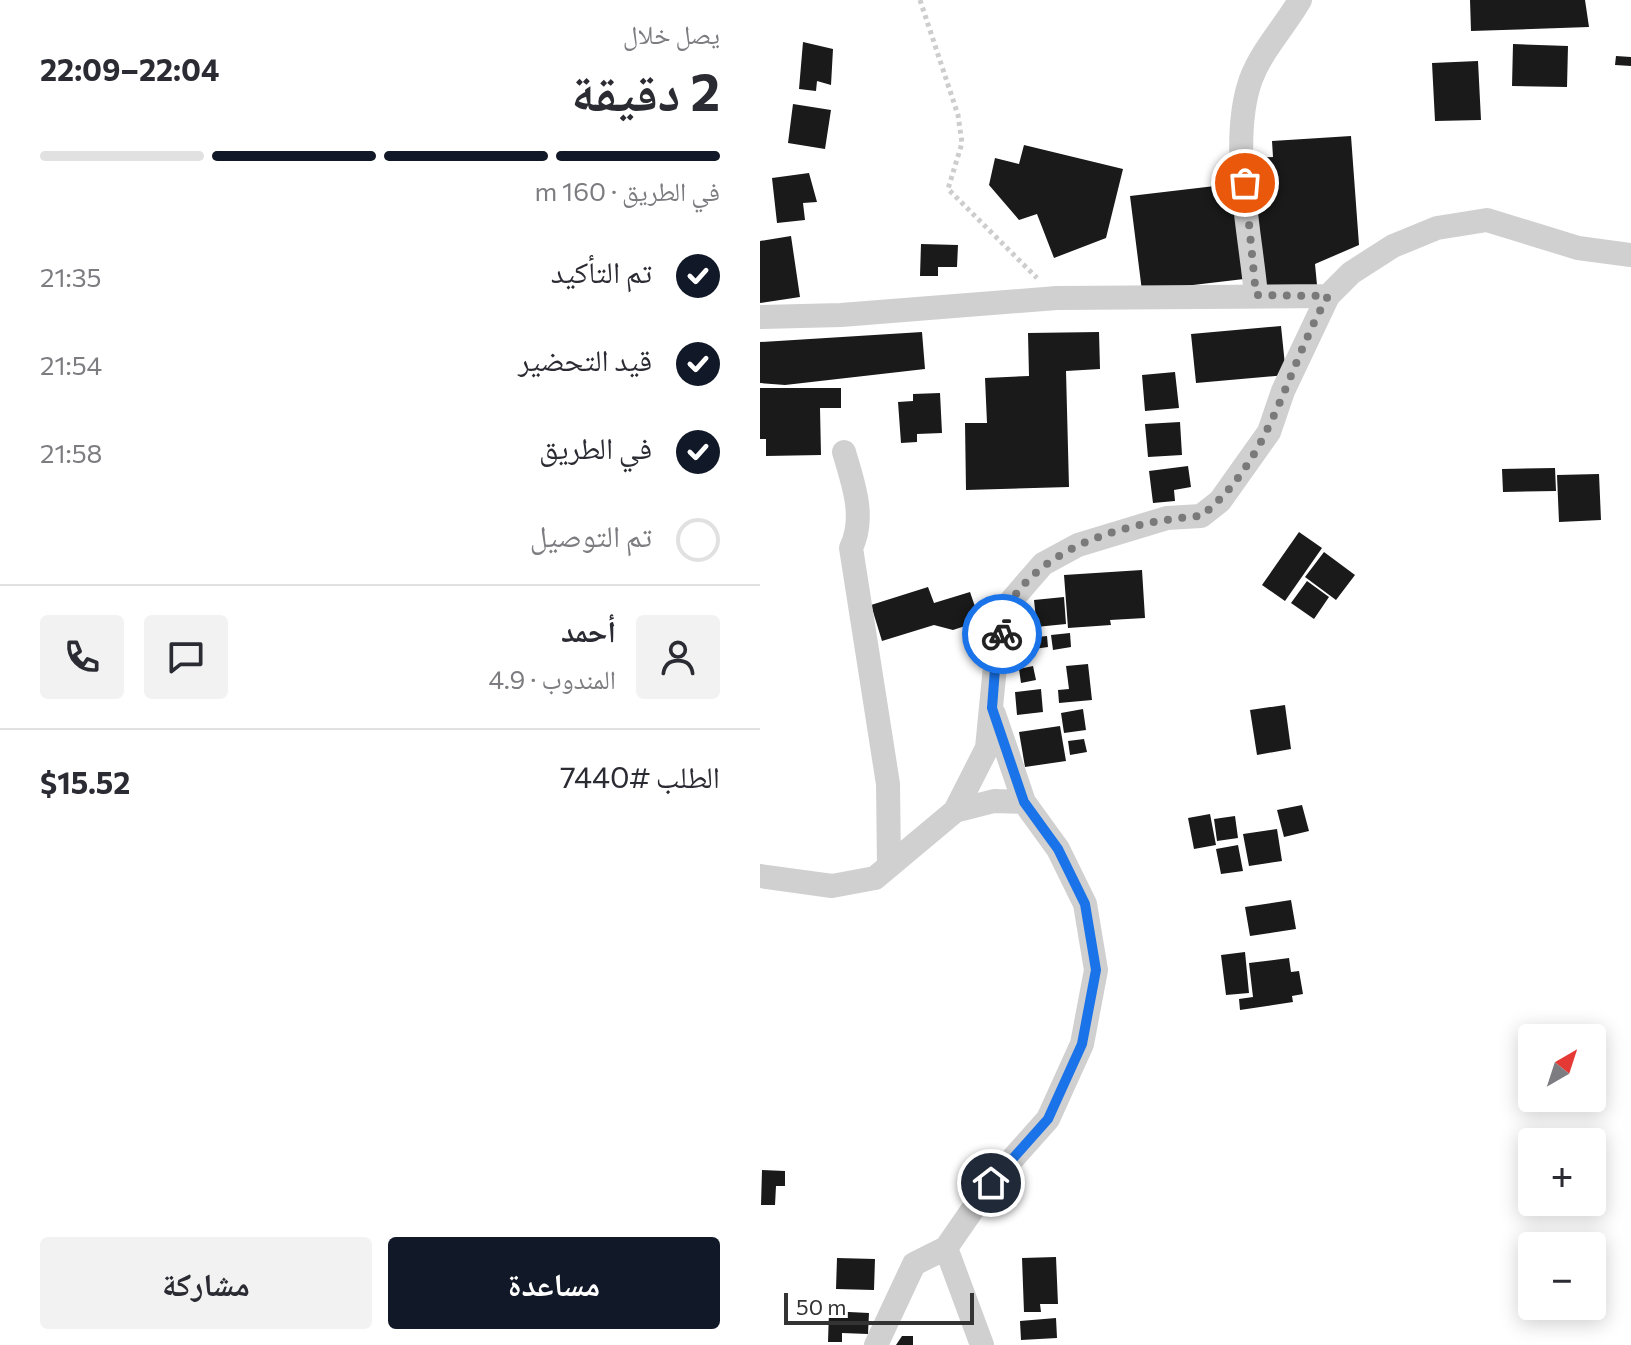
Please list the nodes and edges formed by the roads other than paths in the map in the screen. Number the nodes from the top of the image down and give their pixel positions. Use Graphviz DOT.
graph roads {
  1 [pos="1300,0"];
  2 [pos="1631,255"];
  3 [pos="1256,295"];
  4 [pos="1328,296"];
  5 [pos="760,317"];
  6 [pos="844,452"];
  7 [pos="992,708"];
  8 [pos="1024,802"];
  9 [pos="955,811"];
  10 [pos="889,866"];
  11 [pos="760,876"];
  12 [pos="946,1248"];
  13 [pos="876,1345"];
  14 [pos="982,1345"];
  1 -- 3 [label="street"];
  2 -- 4 [label="street"];
  3 -- 4 [label="street"];
  3 -- 5 [label="street"];
  4 -- 7 [label="street"];
  6 -- 10 [label="street"];
  7 -- 8 [label="street"];
  7 -- 9 [label="street"];
  8 -- 9 [label="street"];
  8 -- 12 [label="street"];
  9 -- 10 [label="street"];
  10 -- 11 [label="street"];
  12 -- 13 [label="street"];
  12 -- 14 [label="street"];
}
